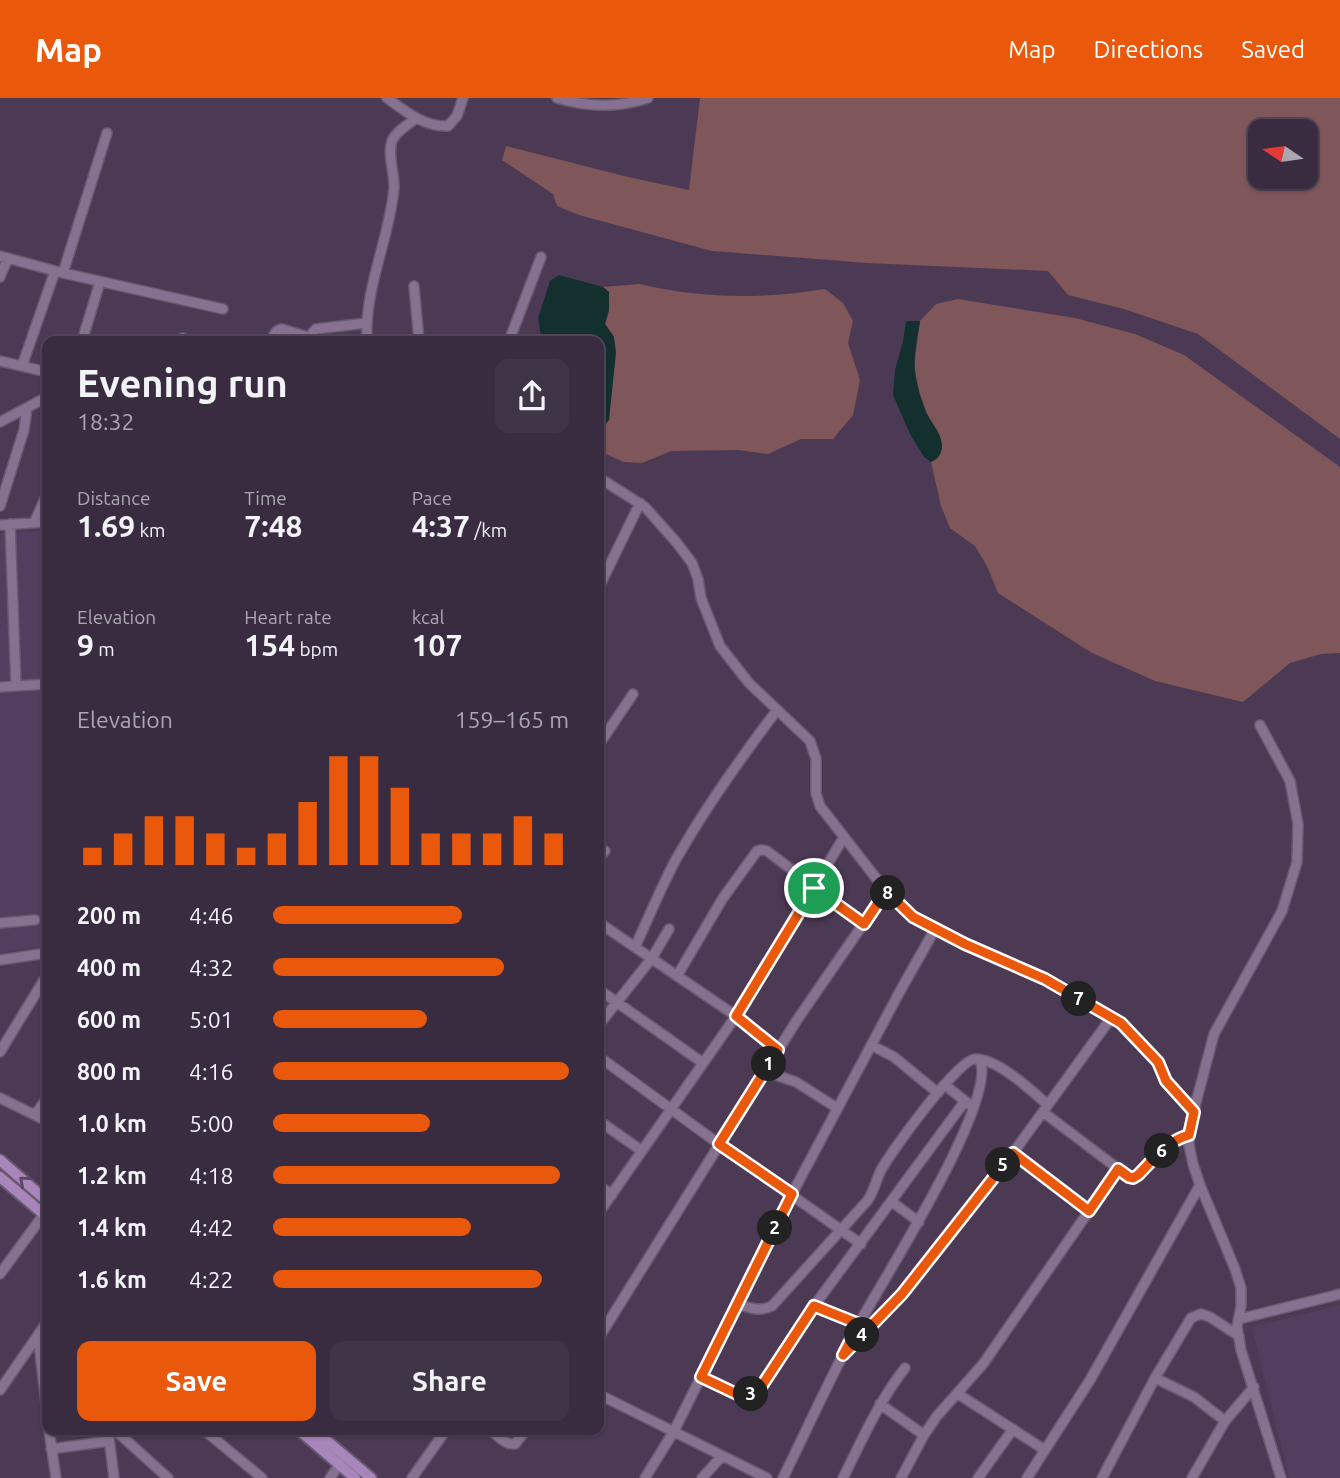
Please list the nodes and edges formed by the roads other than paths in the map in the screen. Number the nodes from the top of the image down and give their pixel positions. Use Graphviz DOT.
graph roads {
  1 [pos="387,98"];
  2 [pos="463,98"];
  3 [pos="557,98"];
  4 [pos="641,99"];
  5 [pos="415,119"];
  6 [pos="107,133"];
  7 [pos="4,257"];
  8 [pos="541,257"];
  9 [pos="59,272"];
  10 [pos="0,277"];
  11 [pos="100,282"];
  12 [pos="414,286"];
  13 [pos="223,309"];
  14 [pos="366,323"];
  15 [pos="84,336"];
  16 [pos="274,336"];
  17 [pos="300,336"];
  18 [pos="313,336"];
  19 [pos="366,336"];
  20 [pos="419,336"];
  21 [pos="511,336"];
  22 [pos="0,361"];
  23 [pos="22,366"];
  24 [pos="42,371"];
  25 [pos="42,400"];
  26 [pos="27,408"];
  27 [pos="0,422"];
  28 [pos="604,481"];
  29 [pos="640,503"];
  30 [pos="42,505"];
  31 [pos="0,506"];
  32 [pos="42,522"];
  33 [pos="34,523"];
  34 [pos="5,524"];
  35 [pos="604,577"];
  36 [pos="42,684"];
  37 [pos="16,686"];
  38 [pos="0,687"];
  39 [pos="633,694"];
  40 [pos="777,710"];
  41 [pos="1260,725"];
  42 [pos="604,737"];
  43 [pos="844,837"];
  44 [pos="814,888"];
  45 [pos="886,891"];
  46 [pos="35,920"];
  47 [pos="0,923"];
  48 [pos="864,924"];
  49 [pos="604,925"];
  50 [pos="669,929"];
  51 [pos="935,929"];
  52 [pos="635,947"];
  53 [pos="42,954"];
  54 [pos="652,958"];
  55 [pos="0,960"];
  56 [pos="677,976"];
  57 [pos="42,983"];
  58 [pos="604,993"];
  59 [pos="618,1003"];
  60 [pos="736,1016"];
  61 [pos="1111,1018"];
  62 [pos="604,1019"];
  63 [pos="871,1045"];
  64 [pos="778,1050"];
  65 [pos="0,1052"];
  66 [pos="604,1060"];
  67 [pos="980,1060"];
  68 [pos="703,1063"];
  69 [pos="765,1071"];
  70 [pos="942,1089"];
  71 [pos="0,1098"];
  72 [pos="965,1101"];
  73 [pos="42,1106"];
  74 [pos="671,1108"];
  75 [pos="838,1108"];
  76 [pos="1045,1108"];
  77 [pos="974,1109"];
  78 [pos="1194,1112"];
  79 [pos="36,1115"];
  80 [pos="42,1118"];
  81 [pos="604,1125"];
  82 [pos="1189,1135"];
  83 [pos="719,1144"];
  84 [pos="642,1151"];
  85 [pos="1013,1153"];
  86 [pos="0,1160"];
  87 [pos="1118,1169"];
  88 [pos="0,1177"];
  89 [pos="1200,1185"];
  90 [pos="604,1189"];
  91 [pos="792,1194"];
  92 [pos="612,1195"];
  93 [pos="42,1197"];
  94 [pos="892,1202"];
  95 [pos="604,1206"];
  96 [pos="1089,1211"];
  97 [pos="42,1213"];
  98 [pos="42,1221"];
  99 [pos="919,1222"];
  100 [pos="842,1230"];
  101 [pos="862,1244"];
  102 [pos="0,1274"];
  103 [pos="1340,1294"];
  104 [pos="737,1304"];
  105 [pos="814,1306"];
  106 [pos="1239,1319"];
  107 [pos="859,1324"];
  108 [pos="42,1329"];
  109 [pos="604,1329"];
  110 [pos="38,1335"];
  111 [pos="1239,1336"];
  112 [pos="843,1355"];
  113 [pos="905,1368"];
  114 [pos="42,1369"];
  115 [pos="701,1377"];
  116 [pos="1154,1378"];
  117 [pos="1254,1387"];
  118 [pos="0,1390"];
  119 [pos="958,1394"];
  120 [pos="604,1397"];
  121 [pos="880,1404"];
  122 [pos="1225,1421"];
  123 [pos="1013,1429"];
  124 [pos="674,1431"];
  125 [pos="50,1435"];
  126 [pos="108,1435"];
  127 [pos="121,1435"];
  128 [pos="210,1435"];
  129 [pos="305,1435"];
  130 [pos="320,1435"];
  131 [pos="442,1435"];
  132 [pos="497,1435"];
  133 [pos="522,1435"];
  134 [pos="924,1435"];
  135 [pos="109,1441"];
  136 [pos="51,1449"];
  137 [pos="1045,1450"];
  138 [pos="722,1456"];
  139 [pos="340,1464"];
  140 [pos="56,1478"];
  141 [pos="114,1478"];
  142 [pos="168,1478"];
  143 [pos="262,1478"];
  144 [pos="330,1478"];
  145 [pos="355,1478"];
  146 [pos="371,1478"];
  147 [pos="412,1478"];
  148 [pos="645,1478"];
  149 [pos="702,1478"];
  150 [pos="766,1478"];
  151 [pos="783,1478"];
  152 [pos="843,1478"];
  153 [pos="901,1478"];
  154 [pos="978,1478"];
  155 [pos="1027,1478"];
  156 [pos="1102,1478"];
  157 [pos="1192,1478"];
  158 [pos="1282,1478"];
  1 -- 5 [label="street"];
  2 -- 5 [label="street"];
  3 -- 4 [label="street"];
  5 -- 14 [label="street"];
  6 -- 9 [label="street"];
  7 -- 9 [label="street"];
  7 -- 10 [label="street"];
  8 -- 21 [label="street"];
  9 -- 11 [label="street"];
  9 -- 23 [label="street"];
  11 -- 13 [label="street"];
  11 -- 15 [label="street"];
  12 -- 20 [label="street"];
  14 -- 18 [label="street"];
  14 -- 19 [label="street"];
  16 -- 17 [label="street"];
  22 -- 23 [label="street"];
  23 -- 24 [label="street"];
  25 -- 26 [label="street"];
  26 -- 27 [label="street"];
  26 -- 31 [label="street"];
  28 -- 29 [label="street"];
  29 -- 35 [label="street"];
  29 -- 40 [label="street"];
  30 -- 33 [label="street"];
  32 -- 33 [label="street"];
  33 -- 34 [label="street"];
  34 -- 37 [label="street"];
  36 -- 37 [label="street"];
  37 -- 38 [label="street"];
  39 -- 42 [label="street"];
  40 -- 43 [label="street"];
  40 -- 52 [label="street"];
  41 -- 78 [label="street"];
  43 -- 44 [label="street"];
  43 -- 45 [label="street"];
  44 -- 48 [label="street"];
  44 -- 56 [label="street"];
  44 -- 60 [label="street"];
  45 -- 48 [label="street"];
  45 -- 51 [label="street"];
  46 -- 47 [label="street"];
  48 -- 64 [label="street"];
  49 -- 52 [label="street"];
  50 -- 54 [label="street"];
  51 -- 61 [label="street"];
  51 -- 63 [label="street"];
  52 -- 54 [label="street"];
  53 -- 55 [label="street"];
  54 -- 56 [label="street"];
  54 -- 59 [label="street"];
  56 -- 60 [label="street"];
  57 -- 65 [label="street"];
  58 -- 59 [label="street"];
  59 -- 62 [label="street"];
  59 -- 68 [label="street"];
  60 -- 64 [label="street"];
  60 -- 68 [label="street"];
  61 -- 76 [label="street"];
  61 -- 78 [label="street"];
  63 -- 70 [label="street"];
  63 -- 75 [label="street"];
  64 -- 69 [label="street"];
  66 -- 74 [label="street"];
  67 -- 70 [label="street"];
  67 -- 76 [label="street"];
  67 -- 77 [label="street"];
  68 -- 74 [label="street"];
  69 -- 75 [label="street"];
  69 -- 83 [label="street"];
  70 -- 72 [label="street"];
  70 -- 100 [label="street"];
  71 -- 79 [label="street"];
  72 -- 77 [label="street"];
  72 -- 94 [label="street"];
  73 -- 79 [label="street"];
  74 -- 83 [label="street"];
  74 -- 84 [label="street"];
  75 -- 91 [label="street"];
  76 -- 85 [label="street"];
  76 -- 87 [label="street"];
  77 -- 99 [label="street"];
  78 -- 82 [label="street"];
  79 -- 80 [label="street"];
  81 -- 84 [label="street"];
  82 -- 87 [label="street"];
  82 -- 89 [label="street"];
  83 -- 91 [label="street"];
  83 -- 109 [label="street"];
  84 -- 92 [label="street"];
  85 -- 96 [label="street"];
  85 -- 112 [label="street"];
  93 -- 86 [label="main road, one-way"];
  87 -- 96 [label="street"];
  88 -- 97 [label="main road"];
  89 -- 106 [label="street"];
  89 -- 137 [label="street"];
  90 -- 92 [label="street"];
  91 -- 100 [label="street"];
  91 -- 104 [label="street"];
  92 -- 95 [label="street"];
  94 -- 99 [label="street"];
  94 -- 101 [label="street"];
  96 -- 119 [label="street"];
  98 -- 102 [label="street"];
  99 -- 107 [label="street"];
  100 -- 101 [label="street"];
  100 -- 104 [label="street"];
  101 -- 105 [label="street"];
  103 -- 106 [label="street"];
  104 -- 115 [label="street"];
  105 -- 107 [label="street"];
  105 -- 115 [label="street"];
  106 -- 111 [label="street"];
  107 -- 112 [label="street"];
  108 -- 110 [label="street"];
  110 -- 114 [label="street"];
  110 -- 118 [label="street"];
  111 -- 116 [label="street"];
  111 -- 117 [label="street"];
  112 -- 151 [label="street"];
  113 -- 121 [label="street"];
  115 -- 124 [label="street"];
  116 -- 122 [label="street"];
  116 -- 156 [label="street"];
  117 -- 122 [label="street"];
  117 -- 158 [label="street"];
  119 -- 123 [label="street"];
  119 -- 134 [label="street"];
  120 -- 124 [label="street"];
  121 -- 134 [label="street"];
  121 -- 152 [label="street"];
  122 -- 157 [label="street"];
  123 -- 137 [label="street"];
  123 -- 154 [label="street"];
  124 -- 138 [label="street"];
  124 -- 148 [label="street"];
  125 -- 136 [label="street"];
  126 -- 135 [label="street"];
  127 -- 142 [label="street"];
  128 -- 143 [label="street"];
  129 -- 139 [label="main road"];
  130 -- 146 [label="main road"];
  131 -- 147 [label="street"];
  132 -- 133 [label="street"];
  134 -- 153 [label="street"];
  135 -- 136 [label="street"];
  135 -- 141 [label="street"];
  136 -- 140 [label="street"];
  137 -- 155 [label="street"];
  138 -- 149 [label="street"];
  138 -- 150 [label="street"];
  139 -- 144 [label="street"];
  139 -- 145 [label="main road"];
}
